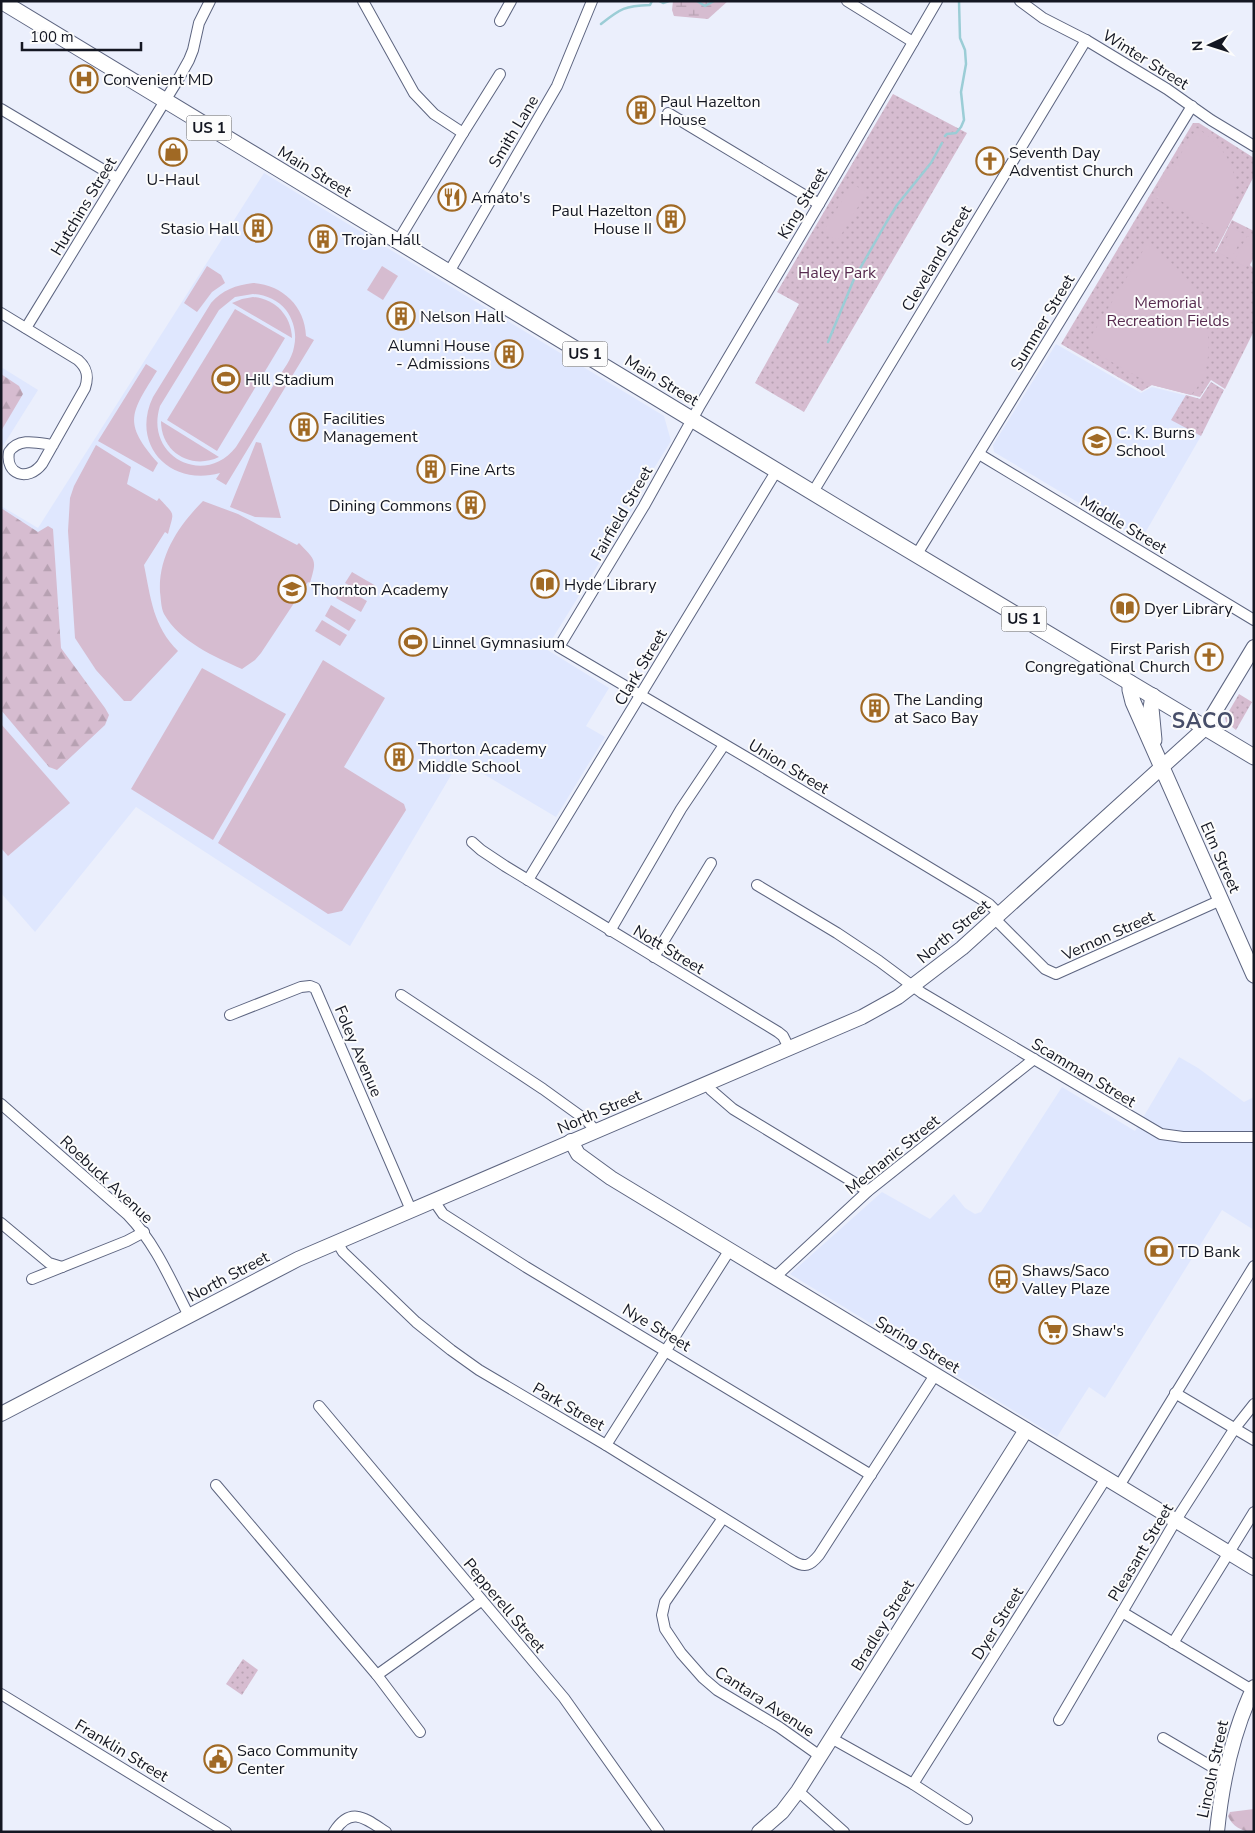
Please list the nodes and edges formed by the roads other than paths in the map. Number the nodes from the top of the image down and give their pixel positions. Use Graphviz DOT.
graph roads {
  1 [pos="1,1"];
  2 [pos="210,1"];
  3 [pos="363,1"];
  4 [pos="511,1"];
  5 [pos="592,1"];
  6 [pos="847,1"];
  7 [pos="937,1"];
  8 [pos="1020,1"];
  9 [pos="500,21"];
  10 [pos="1086,40"];
  11 [pos="914,42"];
  12 [pos="500,74"];
  13 [pos="165,101"];
  14 [pos="1192,106"];
  15 [pos="1,108"];
  16 [pos="668,113"];
  17 [pos="463,133"];
  18 [pos="1254,146"];
  19 [pos="117,178"];
  20 [pos="820,204"];
  21 [pos="398,241"];
  22 [pos="449,272"];
  23 [pos="1,313"];
  24 [pos="26,328"];
  25 [pos="692,419"];
  26 [pos="53,445"];
  27 [pos="979,454"];
  28 [pos="777,470"];
  29 [pos="813,492"];
  30 [pos="917,554"];
  31 [pos="1254,620"];
  32 [pos="559,647"];
  33 [pos="1254,647"];
  34 [pos="1130,683"];
  35 [pos="640,696"];
  36 [pos="1153,696"];
  37 [pos="1205,728"];
  38 [pos="724,746"];
  39 [pos="1254,757"];
  40 [pos="1158,761"];
  41 [pos="472,842"];
  42 [pos="711,863"];
  43 [pos="528,880"];
  44 [pos="757,885"];
  45 [pos="1221,900"];
  46 [pos="998,917"];
  47 [pos="610,931"];
  48 [pos="654,957"];
  49 [pos="1252,965"];
  50 [pos="912,987"];
  51 [pos="401,995"];
  52 [pos="230,1016"];
  53 [pos="790,1048"];
  54 [pos="1034,1059"];
  55 [pos="706,1084"];
  56 [pos="1,1104"];
  57 [pos="596,1131"];
  58 [pos="1254,1138"];
  59 [pos="571,1141"];
  60 [pos="868,1191"];
  61 [pos="434,1200"];
  62 [pos="411,1210"];
  63 [pos="1,1222"];
  64 [pos="144,1232"];
  65 [pos="337,1242"];
  66 [pos="728,1251"];
  67 [pos="1254,1266"];
  68 [pos="62,1267"];
  69 [pos="774,1278"];
  70 [pos="32,1279"];
  71 [pos="189,1316"];
  72 [pos="666,1350"];
  73 [pos="935,1375"];
  74 [pos="1175,1393"];
  75 [pos="1254,1404"];
  76 [pos="319,1406"];
  77 [pos="1,1414"];
  78 [pos="1235,1428"];
  79 [pos="1026,1430"];
  80 [pos="1254,1440"];
  81 [pos="606,1445"];
  82 [pos="870,1475"];
  83 [pos="1106,1478"];
  84 [pos="216,1485"];
  85 [pos="1119,1486"];
  86 [pos="1254,1512"];
  87 [pos="723,1518"];
  88 [pos="1176,1520"];
  89 [pos="1228,1552"];
  90 [pos="1254,1568"];
  91 [pos="481,1601"];
  92 [pos="1122,1612"];
  93 [pos="1173,1643"];
  94 [pos="376,1675"];
  95 [pos="1253,1689"];
  96 [pos="1,1694"];
  97 [pos="1059,1720"];
  98 [pos="420,1732"];
  99 [pos="831,1738"];
  100 [pos="1163,1738"];
  101 [pos="820,1756"];
  102 [pos="1226,1775"];
  103 [pos="913,1784"];
  104 [pos="798,1791"];
  105 [pos="967,1819"];
  106 [pos="226,1832"];
  107 [pos="334,1832"];
  108 [pos="386,1832"];
  109 [pos="659,1832"];
  110 [pos="759,1832"];
  111 [pos="844,1832"];
  112 [pos="1216,1832"];
  1 -- 13 [label="main road, Main Street / US 1"];
  2 -- 13 [label="street"];
  3 -- 17 [label="street"];
  4 -- 9 [label="street"];
  5 -- 22 [label="street, Smith Lane"];
  6 -- 11 [label="street"];
  7 -- 11 [label="street, King Street"];
  8 -- 10 [label="street, Winter Street"];
  10 -- 14 [label="street, Winter Street"];
  10 -- 29 [label="street, Cleveland Street"];
  11 -- 20 [label="street, King Street"];
  12 -- 17 [label="street"];
  13 -- 19 [label="street, Hutchins Street"];
  13 -- 21 [label="main road, Main Street / US 1"];
  14 -- 18 [label="street, Winter Street"];
  14 -- 27 [label="street, Summer Street"];
  15 -- 19 [label="street"];
  16 -- 20 [label="street"];
  17 -- 21 [label="street"];
  19 -- 24 [label="street, Hutchins Street"];
  20 -- 25 [label="street, King Street"];
  21 -- 22 [label="main road, Main Street / US 1"];
  22 -- 25 [label="main road, Main Street / US 1"];
  23 -- 24 [label="street"];
  24 -- 26 [label="street"];
  25 -- 28 [label="main road, Main Street / US 1"];
  25 -- 32 [label="street, Fairfield Street"];
  27 -- 30 [label="street, Summer Street"];
  27 -- 31 [label="street, Middle Street"];
  28 -- 29 [label="main road, Main Street / US 1"];
  28 -- 35 [label="street, Clark Street"];
  29 -- 30 [label="main road, Main Street / US 1"];
  30 -- 34 [label="main road, Main Street / US 1"];
  32 -- 35 [label="street, Union Street"];
  33 -- 37 [label="main road, North Street"];
  34 -- 36 [label="main road, Main Street / US 1"];
  34 -- 40 [label="main road, Elm Street"];
  35 -- 38 [label="street, Union Street"];
  35 -- 43 [label="street, Clark Street"];
  36 -- 37 [label="main road, Main Street"];
  36 -- 40 [label="main road, Elm Street"];
  37 -- 39 [label="main road, Main Street"];
  37 -- 40 [label="main road, North Street"];
  38 -- 46 [label="street, Union Street"];
  38 -- 47 [label="street"];
  40 -- 45 [label="main road, Elm Street"];
  40 -- 46 [label="main road, North Street"];
  41 -- 43 [label="street, Nott Street"];
  42 -- 48 [label="street"];
  43 -- 47 [label="street, Nott Street"];
  44 -- 50 [label="street, Scamman Street"];
  45 -- 46 [label="street, Vernon Street"];
  45 -- 49 [label="main road, Elm Street"];
  46 -- 50 [label="main road, North Street"];
  47 -- 48 [label="street, Nott Street"];
  48 -- 53 [label="street, Nott Street"];
  50 -- 53 [label="main road, North Street"];
  50 -- 54 [label="street, Scamman Street"];
  51 -- 57 [label="street"];
  52 -- 62 [label="street, Foley Avenue"];
  53 -- 55 [label="main road, North Street"];
  54 -- 58 [label="street, Scamman Street"];
  54 -- 60 [label="street, Mechanic Street"];
  55 -- 57 [label="main road, North Street"];
  55 -- 60 [label="street"];
  56 -- 64 [label="street, Roebuck Avenue"];
  57 -- 59 [label="main road, North Street"];
  59 -- 61 [label="main road, North Street"];
  59 -- 66 [label="main road, Spring Street"];
  60 -- 69 [label="street, Mechanic Street"];
  61 -- 62 [label="main road, North Street"];
  61 -- 72 [label="street, Nye Street"];
  62 -- 65 [label="main road, North Street"];
  63 -- 68 [label="street"];
  64 -- 68 [label="street"];
  64 -- 71 [label="street, Roebuck Avenue"];
  65 -- 71 [label="main road, North Street"];
  65 -- 81 [label="street, Park Street"];
  66 -- 69 [label="main road, Spring Street"];
  66 -- 72 [label="street"];
  67 -- 74 [label="street"];
  68 -- 70 [label="street"];
  69 -- 73 [label="main road, Spring Street"];
  71 -- 77 [label="main road, North Street"];
  72 -- 81 [label="street"];
  72 -- 82 [label="street, Nye Street"];
  73 -- 79 [label="main road, Spring Street"];
  73 -- 82 [label="street"];
  74 -- 78 [label="street"];
  74 -- 85 [label="street"];
  75 -- 78 [label="street, Pleasant Street"];
  76 -- 91 [label="street, Pepperell Street"];
  78 -- 80 [label="street"];
  78 -- 88 [label="street, Pleasant Street"];
  79 -- 83 [label="main road, Spring Street"];
  79 -- 99 [label="main road, Bradley Street"];
  81 -- 87 [label="street, Park Street"];
  82 -- 87 [label="street, Park Street"];
  83 -- 85 [label="main road, Spring Street"];
  83 -- 103 [label="street, Dyer Street"];
  84 -- 94 [label="street"];
  85 -- 88 [label="main road, Spring Street"];
  86 -- 89 [label="street"];
  87 -- 101 [label="street, Cantara Avenue"];
  88 -- 89 [label="main road, Spring Street"];
  88 -- 92 [label="street, Pleasant Street"];
  89 -- 90 [label="main road, Spring Street"];
  89 -- 93 [label="street"];
  91 -- 94 [label="street"];
  91 -- 109 [label="street, Pepperell Street"];
  92 -- 93 [label="street"];
  92 -- 97 [label="street, Pleasant Street"];
  93 -- 95 [label="street"];
  94 -- 98 [label="street"];
  95 -- 102 [label="main road, Lincoln Street"];
  96 -- 106 [label="street, Franklin Street"];
  99 -- 101 [label="main road, Bradley Street"];
  99 -- 103 [label="street"];
  100 -- 102 [label="street"];
  101 -- 104 [label="main road, Bradley Street"];
  102 -- 112 [label="main road, Lincoln Street"];
  103 -- 105 [label="street"];
  104 -- 110 [label="main road, Bradley Street"];
  104 -- 111 [label="street"];
  107 -- 108 [label="street"];
}
